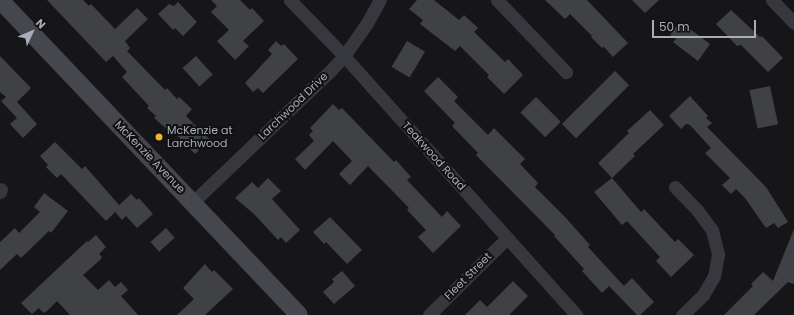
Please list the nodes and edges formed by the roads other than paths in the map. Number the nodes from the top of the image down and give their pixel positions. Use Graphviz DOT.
graph roads {
  1 [pos="0,0"];
  2 [pos="290,0"];
  3 [pos="380,0"];
  4 [pos="497,0"];
  5 [pos="772,0"];
  6 [pos="794,23"];
  7 [pos="344,56"];
  8 [pos="566,72"];
  9 [pos="675,187"];
  10 [pos="193,202"];
  11 [pos="507,238"];
  12 [pos="300,315"];
  13 [pos="429,315"];
  14 [pos="576,315"];
  15 [pos="682,315"];
  1 -- 10 [label="main road, McKenzie Avenue"];
  2 -- 7 [label="street, Teakwood Road"];
  3 -- 7 [label="street, Larchwood Drive"];
  4 -- 8 [label="street"];
  5 -- 6 [label="street"];
  7 -- 10 [label="street, Larchwood Drive"];
  7 -- 11 [label="street, Teakwood Road"];
  9 -- 15 [label="street"];
  10 -- 12 [label="main road, McKenzie Avenue"];
  11 -- 13 [label="street, Fleet Street"];
  11 -- 14 [label="street, Teakwood Road"];
}
